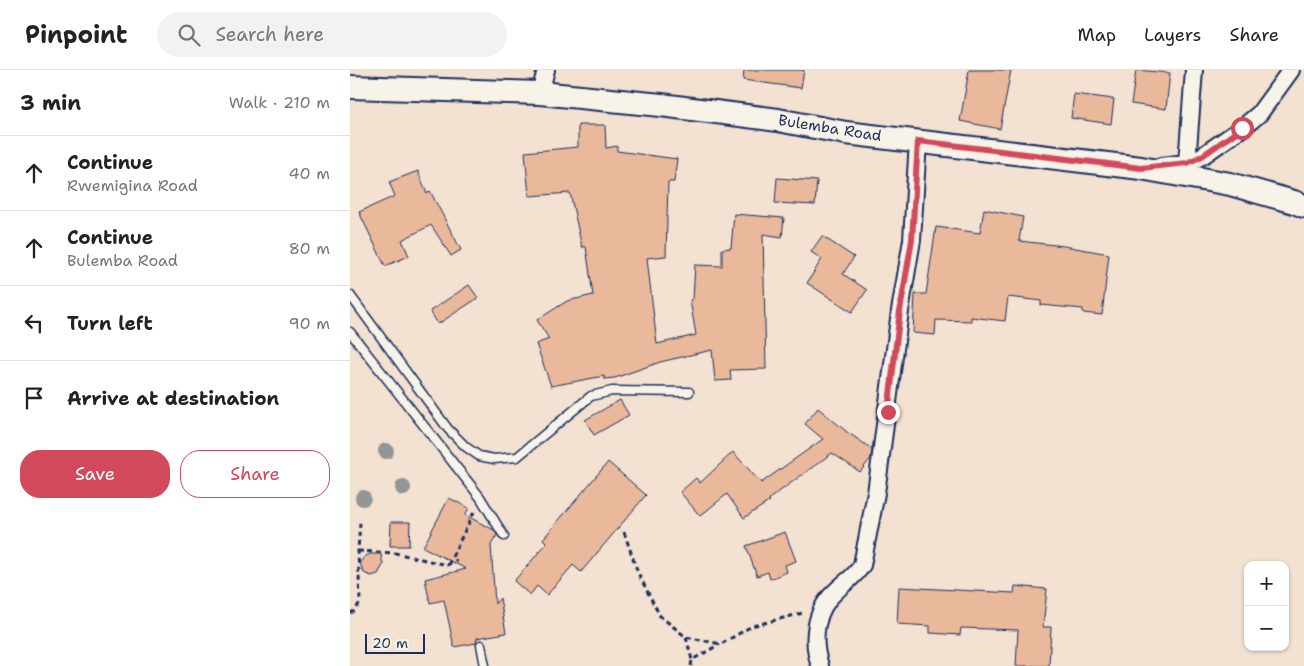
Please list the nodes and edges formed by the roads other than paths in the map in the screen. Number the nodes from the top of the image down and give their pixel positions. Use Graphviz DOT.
graph roads {
  1 [pos="546,70"];
  2 [pos="1194,70"];
  3 [pos="1290,70"];
  4 [pos="350,87"];
  5 [pos="540,93"];
  6 [pos="918,141"];
  7 [pos="1187,163"];
  8 [pos="1141,168"];
  9 [pos="1304,206"];
  10 [pos="350,295"];
  11 [pos="350,332"];
  12 [pos="689,392"];
  13 [pos="504,536"];
  14 [pos="481,645"];
  15 [pos="485,666"];
  16 [pos="820,666"];
  1 -- 5 [label="street"];
  2 -- 7 [label="street"];
  3 -- 7 [label="street"];
  4 -- 5 [label="main road, Bulemba Road"];
  5 -- 6 [label="main road, Bulemba Road"];
  6 -- 8 [label="main road, Bulemba Road"];
  6 -- 16 [label="street"];
  7 -- 8 [label="street"];
  8 -- 9 [label="main road, Bulemba Road"];
  10 -- 12 [label="lane"];
  11 -- 13 [label="lane"];
  14 -- 15 [label="lane"];
}
